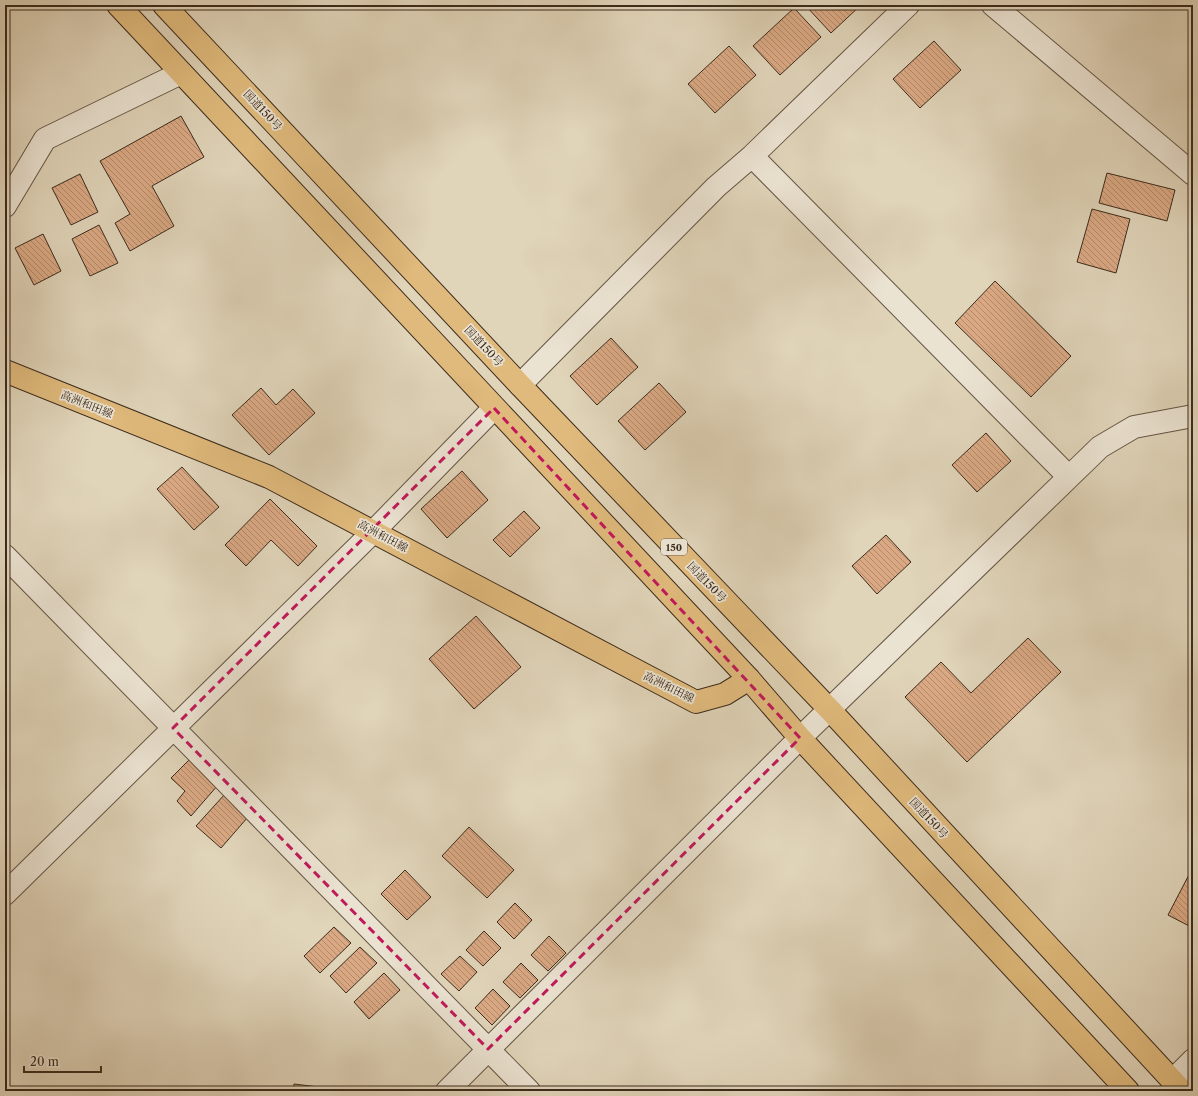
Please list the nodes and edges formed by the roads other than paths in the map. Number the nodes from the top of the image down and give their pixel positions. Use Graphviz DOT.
graph roads {
  1 [pos="118,5"];
  2 [pos="164,5"];
  3 [pos="908,5"];
  4 [pos="993,5"];
  5 [pos="181,73"];
  6 [pos="752,156"];
  7 [pos="1193,174"];
  8 [pos="5,206"];
  9 [pos="5,371"];
  10 [pos="520,385"];
  11 [pos="494,408"];
  12 [pos="1193,416"];
  13 [pos="1069,477"];
  14 [pos="374,531"];
  15 [pos="5,556"];
  16 [pos="749,679"];
  17 [pos="830,710"];
  18 [pos="173,728"];
  19 [pos="800,738"];
  20 [pos="5,894"];
  21 [pos="488,1049"];
  22 [pos="1193,1060"];
  23 [pos="1177,1086"];
  24 [pos="447,1091"];
  25 [pos="529,1091"];
  26 [pos="1128,1091"];
  1 -- 5 [label="main road"];
  2 -- 10 [label="main road, 国道150号 / 150"];
  3 -- 6 [label="street"];
  4 -- 7 [label="street"];
  5 -- 8 [label="street"];
  5 -- 11 [label="main road"];
  6 -- 10 [label="street"];
  6 -- 13 [label="street"];
  9 -- 14 [label="main road, 高洲和田線"];
  10 -- 17 [label="main road, 国道150号 / 150"];
  11 -- 14 [label="street"];
  11 -- 16 [label="main road"];
  12 -- 13 [label="street"];
  13 -- 17 [label="street"];
  14 -- 16 [label="main road, 高洲和田線"];
  14 -- 18 [label="street"];
  15 -- 18 [label="street"];
  16 -- 19 [label="main road"];
  17 -- 19 [label="street"];
  17 -- 23 [label="main road, 国道150号 / 150"];
  18 -- 20 [label="street"];
  18 -- 21 [label="street"];
  19 -- 21 [label="street"];
  19 -- 26 [label="main road"];
  21 -- 24 [label="street"];
  21 -- 25 [label="street"];
  22 -- 23 [label="street"];
}
